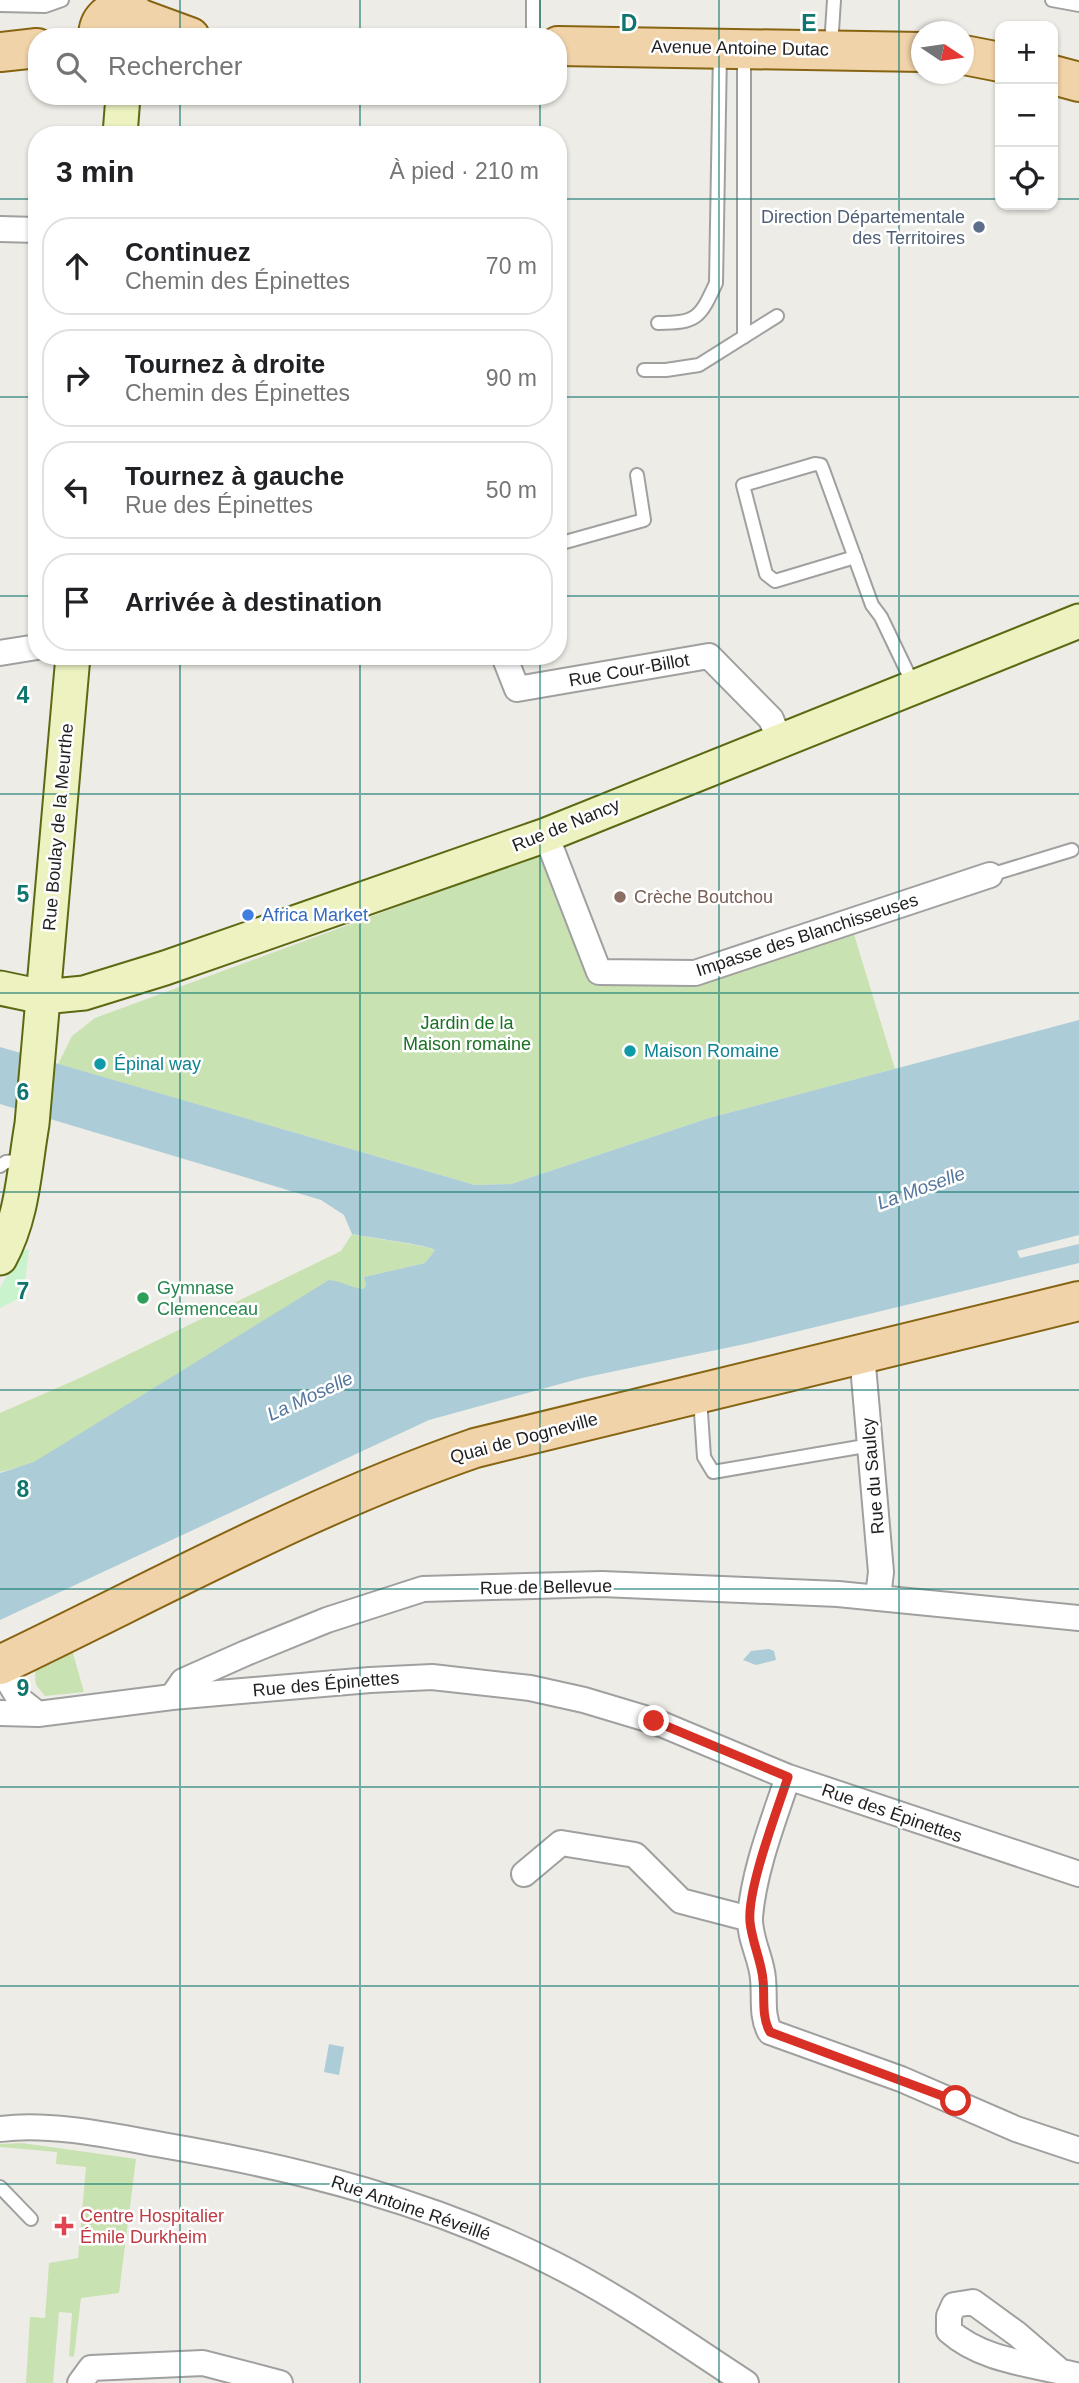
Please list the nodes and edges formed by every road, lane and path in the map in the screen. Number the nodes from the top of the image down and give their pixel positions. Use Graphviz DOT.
graph roads {
  1 [pos="62,0"];
  2 [pos="533,0"];
  3 [pos="834,0"];
  4 [pos="1052,0"];
  5 [pos="0,5"];
  6 [pos="1079,5"];
  7 [pos="117,18"];
  8 [pos="155,28"];
  9 [pos="533,28"];
  10 [pos="567,46"];
  11 [pos="732,48"];
  12 [pos="28,49"];
  13 [pos="831,50"];
  14 [pos="0,52"];
  15 [pos="911,52"];
  16 [pos="974,57"];
  17 [pos="995,61"];
  18 [pos="1058,76"];
  19 [pos="1079,82"];
  20 [pos="122,105"];
  21 [pos="120,126"];
  22 [pos="0,229"];
  23 [pos="28,229"];
  24 [pos="777,316"];
  25 [pos="658,323"];
  26 [pos="744,337"];
  27 [pos="644,369"];
  28 [pos="637,475"];
  29 [pos="567,541"];
  30 [pos="855,557"];
  31 [pos="1079,621"];
  32 [pos="28,648"];
  33 [pos="0,653"];
  34 [pos="72,665"];
  35 [pos="508,665"];
  36 [pos="914,686"];
  37 [pos="779,739"];
  38 [pos="546,835"];
  39 [pos="1072,850"];
  40 [pos="990,876"];
  41 [pos="0,988"];
  42 [pos="43,997"];
  43 [pos="11,1162"];
  44 [pos="0,1217"];
  45 [pos="0,1258"];
  46 [pos="1079,1301"];
  47 [pos="862,1354"];
  48 [pos="700,1394"];
  49 [pos="871,1445"];
  50 [pos="878,1597"];
  51 [pos="1079,1618"];
  52 [pos="0,1666"];
  53 [pos="172,1697"];
  54 [pos="0,1713"];
  55 [pos="38,1714"];
  56 [pos="788,1777"];
  57 [pos="524,1874"];
  58 [pos="1079,1874"];
  59 [pos="750,1919"];
  60 [pos="0,2129"];
  61 [pos="1079,2150"];
  62 [pos="0,2187"];
  63 [pos="31,2219"];
  64 [pos="202,2373"];
  65 [pos="80,2383"];
  66 [pos="280,2383"];
  67 [pos="746,2383"];
  1 -- 5 [label="lane"];
  2 -- 9 [label="lane"];
  3 -- 13 [label="lane"];
  4 -- 6 [label="lane"];
  7 -- 8 [label="main road"];
  10 -- 11 [label="main road, Avenue Antoine Dutac"];
  11 -- 13 [label="main road, Avenue Antoine Dutac"];
  11 -- 25 [label="lane"];
  11 -- 26 [label="lane"];
  12 -- 14 [label="main road"];
  13 -- 15 [label="main road, Avenue Antoine Dutac"];
  16 -- 17 [label="main road"];
  18 -- 19 [label="main road"];
  20 -- 21 [label="main road"];
  22 -- 23 [label="street"];
  24 -- 26 [label="lane"];
  26 -- 27 [label="lane"];
  28 -- 29 [label="lane"];
  30 -- 30 [label="lane"];
  30 -- 36 [label="lane"];
  31 -- 36 [label="main road, Rue de Nancy"];
  32 -- 33 [label="street"];
  34 -- 42 [label="main road, Rue Boulay de la Meurthe"];
  35 -- 37 [label="street, Rue Cour-Billot"];
  36 -- 37 [label="main road, Rue de Nancy"];
  37 -- 38 [label="main road, Rue de Nancy"];
  38 -- 40 [label="street, Impasse des Blanchisseuses"];
  38 -- 42 [label="main road, Rue de Nancy"];
  39 -- 40 [label="lane"];
  41 -- 42 [label="main road, Rue de Nancy"];
  42 -- 43 [label="main road, Rue Boulay de la Meurthe"];
  43 -- 44 [label="main road"];
  43 -- 45 [label="main road, Rue Boulay de la Meurthe"];
  46 -- 47 [label="main road, Quai de Dogneville"];
  47 -- 48 [label="main road, Quai de Dogneville"];
  47 -- 49 [label="street, Rue du Saulcy"];
  48 -- 49 [label="lane"];
  48 -- 52 [label="main road, Quai de Dogneville"];
  49 -- 50 [label="street, Rue du Saulcy"];
  50 -- 51 [label="street, Rue de Bellevue"];
  50 -- 53 [label="street, Rue de Bellevue"];
  52 -- 55 [label="street"];
  53 -- 55 [label="street"];
  53 -- 56 [label="street, Rue des Épinettes"];
  54 -- 55 [label="street"];
  56 -- 58 [label="street, Rue des Épinettes"];
  56 -- 59 [label="street"];
  57 -- 59 [label="street"];
  59 -- 61 [label="street"];
  60 -- 67 [label="street, Rue Antoine Réveillé"];
  62 -- 63 [label="lane"];
  64 -- 65 [label="street"];
  64 -- 66 [label="street"];
}
